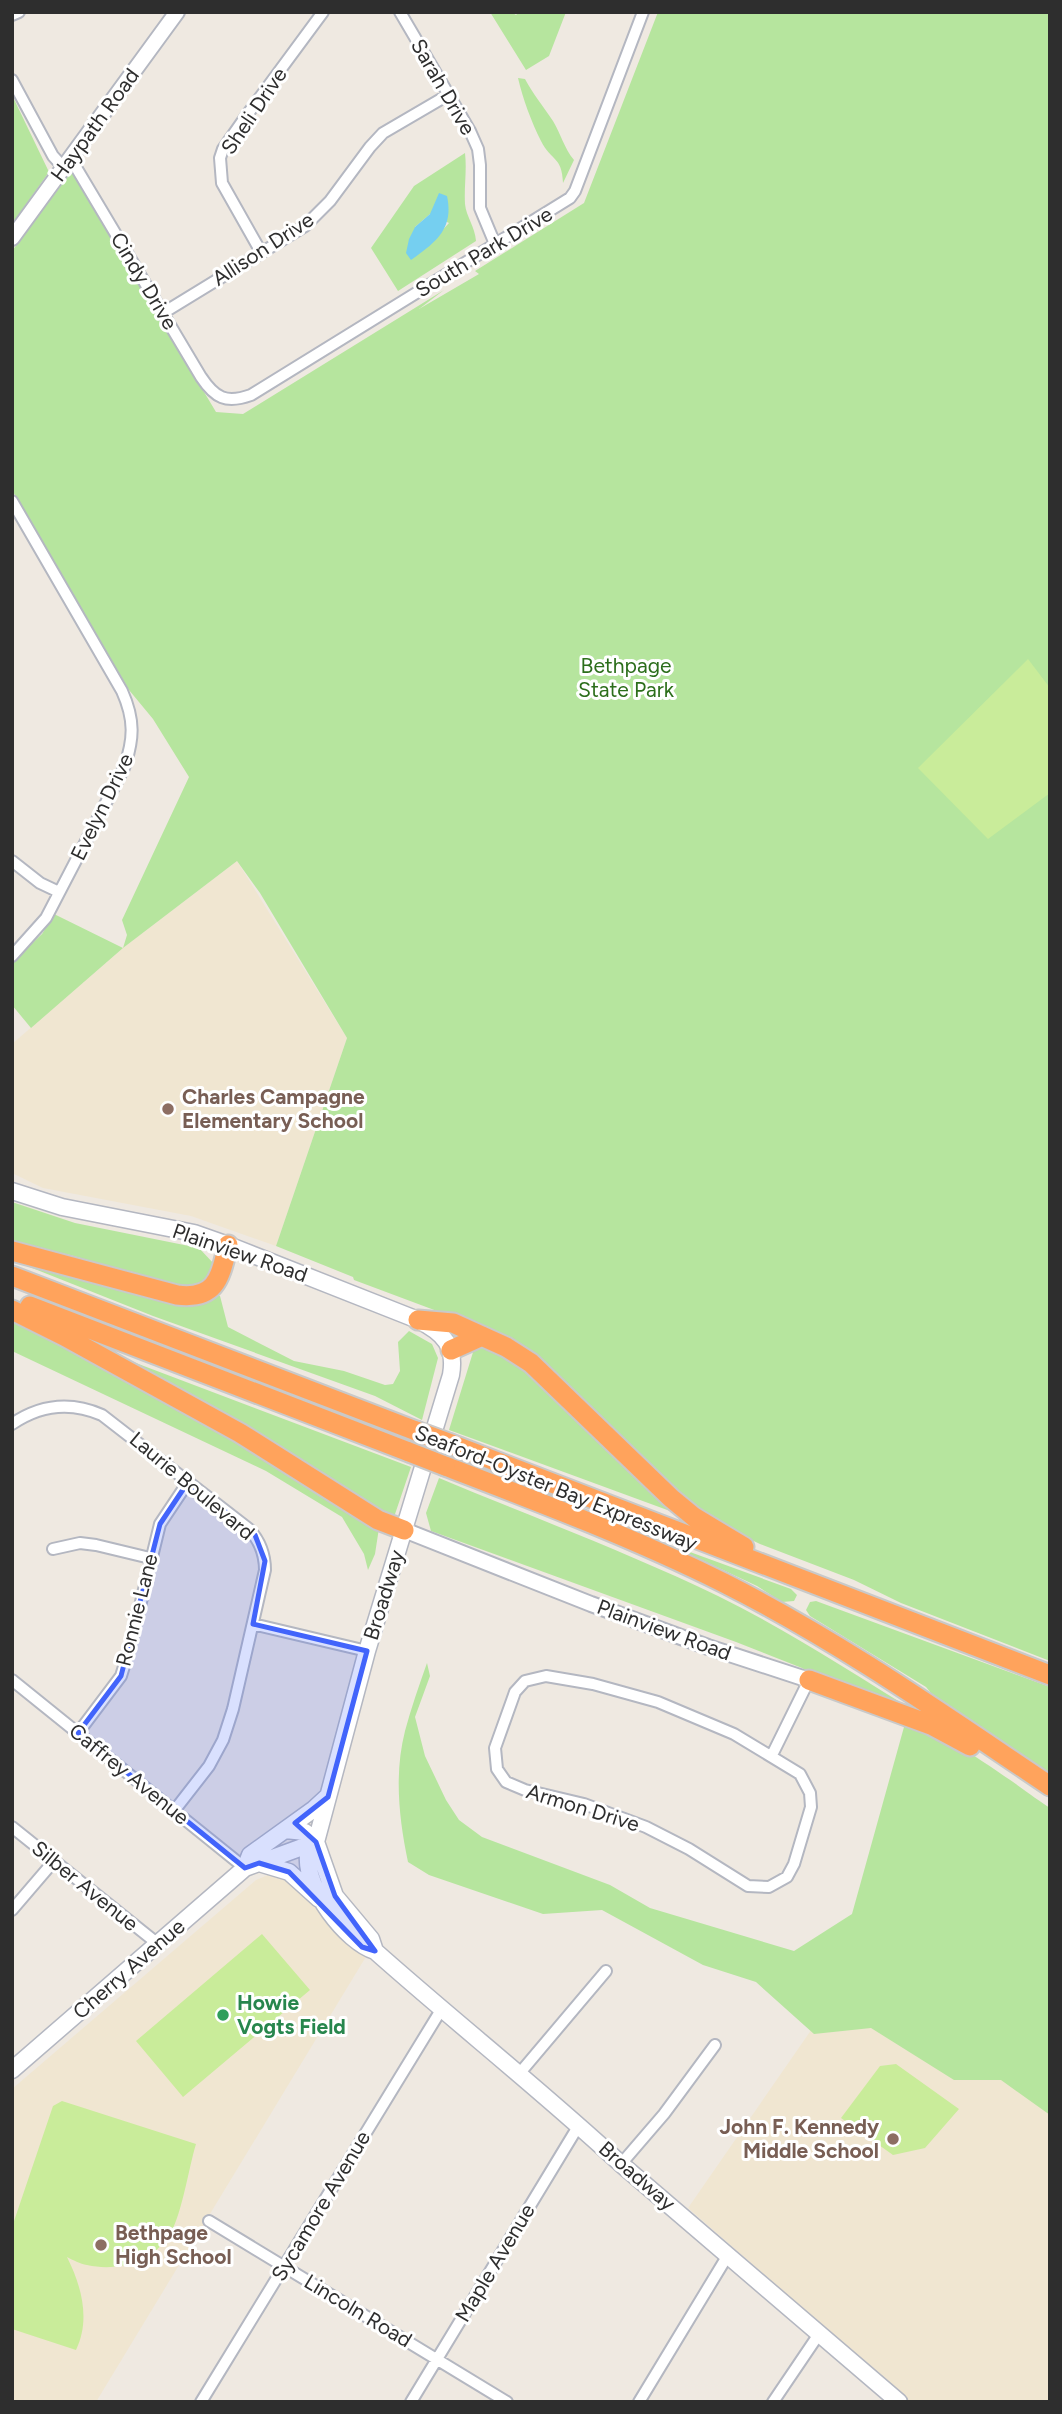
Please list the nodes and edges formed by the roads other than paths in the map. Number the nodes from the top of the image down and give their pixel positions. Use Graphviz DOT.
graph roads {
  1 [pos="19,12"];
  2 [pos="177,12"];
  3 [pos="323,12"];
  4 [pos="400,12"];
  5 [pos="643,12"];
  6 [pos="12,15"];
  7 [pos="12,80"];
  8 [pos="448,95"];
  9 [pos="68,163"];
  10 [pos="12,238"];
  11 [pos="495,244"];
  12 [pos="261,252"];
  13 [pos="163,313"];
  14 [pos="223,398"];
  15 [pos="14,507"];
  16 [pos="12,861"];
  17 [pos="60,892"];
  18 [pos="12,956"];
  19 [pos="12,1191"];
  20 [pos="228,1245"];
  21 [pos="12,1251"];
  22 [pos="12,1276"];
  23 [pos="12,1300"];
  24 [pos="12,1310"];
  25 [pos="418,1320"];
  26 [pos="482,1336"];
  27 [pos="451,1350"];
  28 [pos="12,1424"];
  29 [pos="188,1482"];
  30 [pos="404,1530"];
  31 [pos="54,1549"];
  32 [pos="150,1558"];
  33 [pos="809,1583"];
  34 [pos="253,1624"];
  35 [pos="367,1651"];
  36 [pos="1050,1675"];
  37 [pos="12,1680"];
  38 [pos="809,1680"];
  39 [pos="78,1733"];
  40 [pos="772,1755"];
  41 [pos="1050,1787"];
  42 [pos="328,1797"];
  43 [pos="174,1811"];
  44 [pos="12,1828"];
  45 [pos="285,1830"];
  46 [pos="316,1842"];
  47 [pos="54,1861"];
  48 [pos="253,1865"];
  49 [pos="323,1903"];
  50 [pos="12,1910"];
  51 [pos="158,1944"];
  52 [pos="375,1951"];
  53 [pos="606,1971"];
  54 [pos="441,2010"];
  55 [pos="715,2045"];
  56 [pos="12,2070"];
  57 [pos="519,2074"];
  58 [pos="579,2125"];
  59 [pos="621,2164"];
  60 [pos="209,2221"];
  61 [pos="728,2255"];
  62 [pos="284,2266"];
  63 [pos="819,2333"];
  64 [pos="437,2359"];
  65 [pos="201,2402"];
  66 [pos="411,2402"];
  67 [pos="507,2402"];
  68 [pos="639,2402"];
  69 [pos="773,2402"];
  70 [pos="899,2402"];
  1 -- 6 [label="street"];
  2 -- 9 [label="street, Haypath Road"];
  3 -- 12 [label="street, Sheli Drive"];
  4 -- 8 [label="street, Sarah Drive"];
  5 -- 11 [label="street, South Park Drive"];
  7 -- 9 [label="street, Cindy Drive"];
  8 -- 11 [label="street, Sarah Drive"];
  8 -- 12 [label="street, Allison Drive"];
  9 -- 10 [label="street, Haypath Road"];
  9 -- 13 [label="street, Cindy Drive"];
  11 -- 14 [label="street, South Park Drive"];
  12 -- 13 [label="street, Allison Drive"];
  13 -- 14 [label="street, Cindy Drive"];
  15 -- 17 [label="street, Evelyn Drive"];
  16 -- 17 [label="street"];
  17 -- 18 [label="street, Evelyn Drive"];
  19 -- 20 [label="main road, Plainview Road"];
  20 -- 21 [label="highway"];
  20 -- 25 [label="main road, Plainview Road"];
  22 -- 33 [label="highway, Seaford-Oyster Bay Expressway, bridge"];
  23 -- 41 [label="highway, Seaford-Oyster Bay Expressway, bridge"];
  24 -- 30 [label="highway"];
  25 -- 26 [label="highway"];
  25 -- 27 [label="main road, Plainview Road"];
  26 -- 27 [label="highway"];
  26 -- 33 [label="highway"];
  27 -- 30 [label="main road, Broadway"];
  28 -- 29 [label="street, Laurie Boulevard"];
  29 -- 32 [label="street, Ronnie Lane"];
  29 -- 34 [label="street, Laurie Boulevard"];
  30 -- 35 [label="main road, Broadway"];
  30 -- 38 [label="street, Plainview Road"];
  31 -- 32 [label="street"];
  32 -- 39 [label="street, Ronnie Lane"];
  33 -- 36 [label="highway, Seaford-Oyster Bay Expressway"];
  34 -- 35 [label="street"];
  34 -- 43 [label="street, Laurie Boulevard"];
  35 -- 42 [label="main road, Broadway"];
  37 -- 39 [label="street, Caffrey Avenue"];
  38 -- 40 [label="street"];
  38 -- 41 [label="highway"];
  39 -- 43 [label="street, Caffrey Avenue"];
  40 -- 40 [label="street, Armon Drive"];
  42 -- 45 [label="main road, Cherry Avenue"];
  42 -- 46 [label="main road, Broadway"];
  43 -- 48 [label="street, Caffrey Avenue"];
  44 -- 47 [label="street, Silber Avenue"];
  45 -- 46 [label="main road"];
  45 -- 48 [label="main road, Cherry Avenue"];
  46 -- 48 [label="main road, Cherry Avenue"];
  46 -- 49 [label="main road, Broadway"];
  46 -- 52 [label="main road, Broadway"];
  47 -- 50 [label="street"];
  47 -- 51 [label="street, Silber Avenue"];
  48 -- 49 [label="main road"];
  48 -- 51 [label="main road, Cherry Avenue"];
  49 -- 52 [label="main road, Broadway"];
  51 -- 56 [label="main road, Cherry Avenue"];
  52 -- 54 [label="main road, Broadway"];
  53 -- 57 [label="street"];
  54 -- 57 [label="main road, Broadway"];
  54 -- 62 [label="street, Sycamore Avenue"];
  55 -- 59 [label="street"];
  57 -- 58 [label="main road, Broadway"];
  58 -- 59 [label="main road, Broadway"];
  58 -- 64 [label="street, Maple Avenue"];
  59 -- 61 [label="main road, Broadway"];
  60 -- 62 [label="street, Lincoln Road"];
  61 -- 63 [label="main road, Broadway"];
  61 -- 68 [label="street"];
  62 -- 64 [label="street, Lincoln Road"];
  62 -- 65 [label="street, Sycamore Avenue"];
  63 -- 69 [label="street"];
  63 -- 70 [label="main road, Broadway"];
  64 -- 66 [label="street, Maple Avenue"];
  64 -- 67 [label="street, Lincoln Road"];
}
